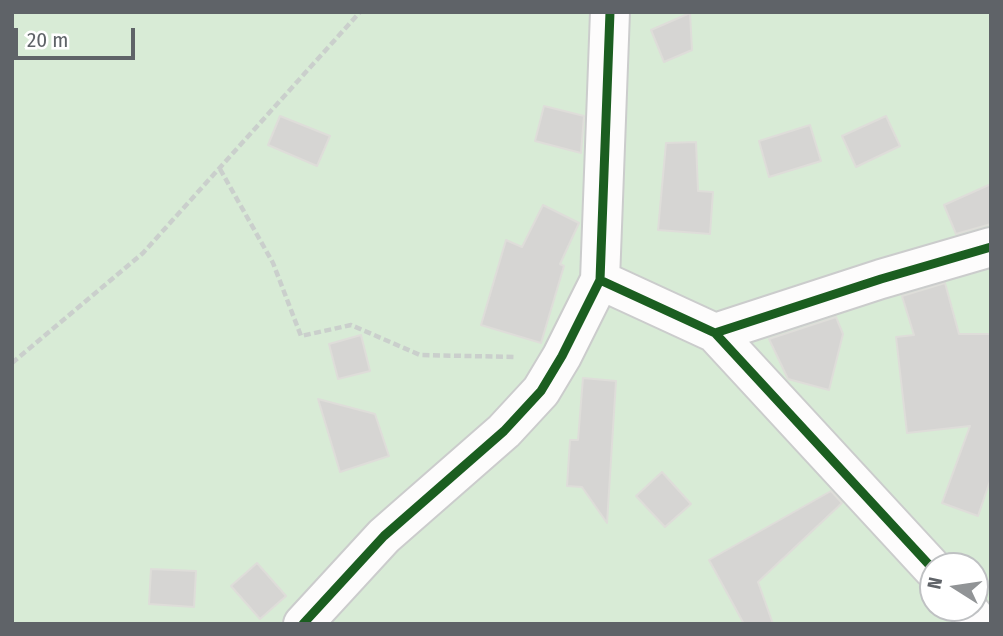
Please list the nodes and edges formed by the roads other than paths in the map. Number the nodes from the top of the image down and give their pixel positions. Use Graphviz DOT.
graph roads {
  1 [pos="610,12"];
  2 [pos="991,247"];
  3 [pos="600,280"];
  4 [pos="715,333"];
  5 [pos="919,554"];
  6 [pos="303,624"];
  1 -- 3 [label="street"];
  2 -- 4 [label="street"];
  3 -- 4 [label="street"];
  3 -- 6 [label="street"];
  4 -- 5 [label="street"];
}
